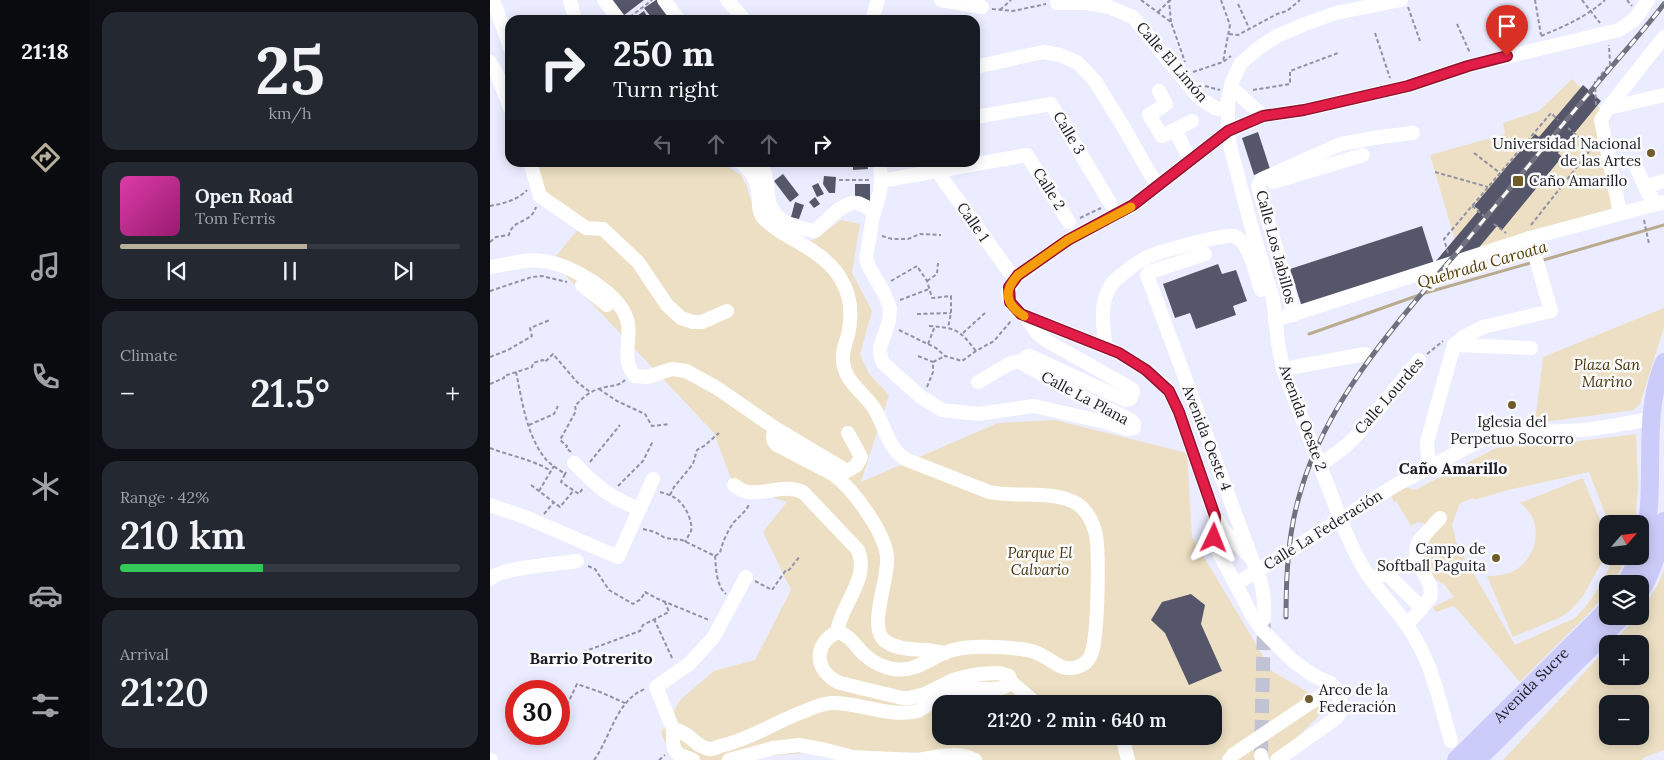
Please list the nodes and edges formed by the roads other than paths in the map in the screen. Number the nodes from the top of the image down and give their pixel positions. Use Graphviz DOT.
graph roads {
  1 [pos="493,0"];
  2 [pos="570,0"];
  3 [pos="604,0"];
  4 [pos="664,0"];
  5 [pos="727,0"];
  6 [pos="878,0"];
  7 [pos="941,0"];
  8 [pos="1402,0"];
  9 [pos="1648,0"];
  10 [pos="1057,3"];
  11 [pos="982,7"];
  12 [pos="574,15"];
  13 [pos="616,15"];
  14 [pos="676,15"];
  15 [pos="740,15"];
  16 [pos="874,15"];
  17 [pos="505,33"];
  18 [pos="1664,37"];
  19 [pos="980,66"];
  20 [pos="499,68"];
  21 [pos="505,90"];
  22 [pos="1159,91"];
  23 [pos="1235,92"];
  24 [pos="1664,95"];
  25 [pos="1228,110"];
  26 [pos="1602,110"];
  27 [pos="980,116"];
  28 [pos="1263,116"];
  29 [pos="1192,121"];
  30 [pos="1175,130"];
  31 [pos="1228,131"];
  32 [pos="1413,133"];
  33 [pos="1363,154"];
  34 [pos="1190,160"];
  35 [pos="980,163"];
  36 [pos="531,167"];
  37 [pos="746,167"];
  38 [pos="761,167"];
  39 [pos="880,167"];
  40 [pos="960,167"];
  41 [pos="1637,168"];
  42 [pos="937,171"];
  43 [pos="881,181"];
  44 [pos="1664,181"];
  45 [pos="1260,183"];
  46 [pos="1157,186"];
  47 [pos="1645,187"];
  48 [pos="1110,203"];
  49 [pos="1660,203"];
  50 [pos="874,212"];
  51 [pos="1620,213"];
  52 [pos="1069,222"];
  53 [pos="1524,240"];
  54 [pos="1205,254"];
  55 [pos="490,267"];
  56 [pos="1010,273"];
  57 [pos="582,285"];
  58 [pos="727,311"];
  59 [pos="1023,315"];
  60 [pos="1294,315"];
  61 [pos="1275,320"];
  62 [pos="1459,341"];
  63 [pos="627,342"];
  64 [pos="1106,348"];
  65 [pos="1531,348"];
  66 [pos="1365,354"];
  67 [pos="1024,360"];
  68 [pos="1419,360"];
  69 [pos="1664,362"];
  70 [pos="1283,369"];
  71 [pos="978,382"];
  72 [pos="1660,383"];
  73 [pos="1650,420"];
  74 [pos="775,428"];
  75 [pos="848,433"];
  76 [pos="1320,465"];
  77 [pos="1432,466"];
  78 [pos="574,470"];
  79 [pos="651,484"];
  80 [pos="734,485"];
  81 [pos="490,505"];
  82 [pos="640,509"];
  83 [pos="1337,510"];
  84 [pos="1649,515"];
  85 [pos="1215,516"];
  86 [pos="1440,518"];
  87 [pos="1664,521"];
  88 [pos="1342,523"];
  89 [pos="1662,546"];
  90 [pos="1252,559"];
  91 [pos="577,561"];
  92 [pos="746,577"];
  93 [pos="1649,577"];
  94 [pos="490,579"];
  95 [pos="1371,579"];
  96 [pos="1235,584"];
  97 [pos="1422,608"];
  98 [pos="1264,618"];
  99 [pos="1599,619"];
  100 [pos="1406,624"];
  101 [pos="1614,625"];
  102 [pos="837,632"];
  103 [pos="945,652"];
  104 [pos="1011,682"];
  105 [pos="1334,687"];
  106 [pos="1026,695"];
  107 [pos="673,729"];
  108 [pos="1451,741"];
  109 [pos="1124,745"];
  110 [pos="834,752"];
  111 [pos="693,760"];
  112 [pos="729,760"];
  113 [pos="816,760"];
  114 [pos="915,760"];
  115 [pos="976,760"];
  116 [pos="1128,760"];
  117 [pos="1229,760"];
  118 [pos="1277,760"];
  119 [pos="1456,760"];
  120 [pos="1477,760"];
  1 -- 17 [label="street"];
  2 -- 12 [label="street"];
  3 -- 13 [label="street"];
  4 -- 14 [label="street"];
  5 -- 15 [label="street"];
  6 -- 16 [label="street"];
  7 -- 11 [label="street"];
  8 -- 23 [label="street"];
  9 -- 28 [label="street"];
  10 -- 25 [label="street, Calle El Limón"];
  18 -- 26 [label="street"];
  19 -- 46 [label="street"];
  20 -- 21 [label="street"];
  22 -- 30 [label="street"];
  23 -- 25 [label="street"];
  23 -- 28 [label="street"];
  24 -- 26 [label="street"];
  25 -- 31 [label="street"];
  26 -- 51 [label="street"];
  27 -- 48 [label="street, Calle 3"];
  28 -- 31 [label="street"];
  29 -- 30 [label="street"];
  30 -- 34 [label="street"];
  31 -- 34 [label="street"];
  31 -- 61 [label="street"];
  32 -- 45 [label="street"];
  33 -- 45 [label="street"];
  34 -- 46 [label="street"];
  35 -- 52 [label="street, Calle 2"];
  36 -- 58 [label="street"];
  37 -- 103 [label="street"];
  38 -- 50 [label="street"];
  39 -- 43 [label="street, Calle La Plana"];
  40 -- 42 [label="street, Calle 2"];
  41 -- 47 [label="street"];
  42 -- 43 [label="street, Calle 2"];
  42 -- 56 [label="street, Calle 1"];
  43 -- 50 [label="street, Calle La Plana"];
  44 -- 47 [label="street"];
  45 -- 60 [label="street, Calle Los Jabillos"];
  46 -- 59 [label="street"];
  47 -- 49 [label="street"];
  49 -- 51 [label="street, Calle Los Jabillos"];
  50 -- 67 [label="street, Calle La Plana"];
  51 -- 53 [label="street, Calle Los Jabillos"];
  53 -- 60 [label="street, Calle Los Jabillos"];
  53 -- 62 [label="street"];
  54 -- 90 [label="street, Avenida Oeste 4"];
  55 -- 63 [label="street"];
  57 -- 63 [label="street"];
  59 -- 64 [label="street"];
  59 -- 67 [label="street, Calle La Plana"];
  60 -- 61 [label="street, Calle Los Jabillos"];
  61 -- 64 [label="street, Avenida Oeste 2"];
  61 -- 70 [label="street, Avenida Oeste 2"];
  62 -- 65 [label="street"];
  62 -- 77 [label="street, Calle Lourdes"];
  63 -- 74 [label="street"];
  64 -- 85 [label="street"];
  66 -- 70 [label="street"];
  67 -- 71 [label="street"];
  68 -- 76 [label="street, Calle Lourdes"];
  69 -- 72 [label="main road"];
  70 -- 76 [label="street, Avenida Oeste 2"];
  72 -- 73 [label="main road"];
  73 -- 77 [label="street, Calle La Federación"];
  73 -- 84 [label="main road"];
  74 -- 75 [label="street"];
  74 -- 103 [label="street"];
  76 -- 83 [label="street, Avenida Oeste 2"];
  77 -- 96 [label="street, Calle La Federación"];
  78 -- 82 [label="street"];
  79 -- 82 [label="street"];
  80 -- 102 [label="street"];
  81 -- 82 [label="street"];
  85 -- 90 [label="street"];
  85 -- 96 [label="street"];
  86 -- 97 [label="street"];
  87 -- 89 [label="main road"];
  88 -- 95 [label="street"];
  89 -- 93 [label="main road"];
  90 -- 98 [label="street, Avenida Oeste 4"];
  91 -- 94 [label="street"];
  92 -- 107 [label="street"];
  95 -- 97 [label="street"];
  95 -- 100 [label="street"];
  96 -- 105 [label="street"];
  97 -- 100 [label="street"];
  99 -- 119 [label="main road, Avenida Sucre"];
  100 -- 108 [label="street"];
  101 -- 120 [label="main road, Avenida Sucre"];
  102 -- 103 [label="street"];
  102 -- 104 [label="street"];
  104 -- 106 [label="street"];
  104 -- 107 [label="street"];
  105 -- 117 [label="street"];
  105 -- 118 [label="street"];
  107 -- 111 [label="street"];
  109 -- 116 [label="street"];
  110 -- 112 [label="street"];
  110 -- 113 [label="street"];
  110 -- 114 [label="street"];
  114 -- 115 [label="street"];
}
